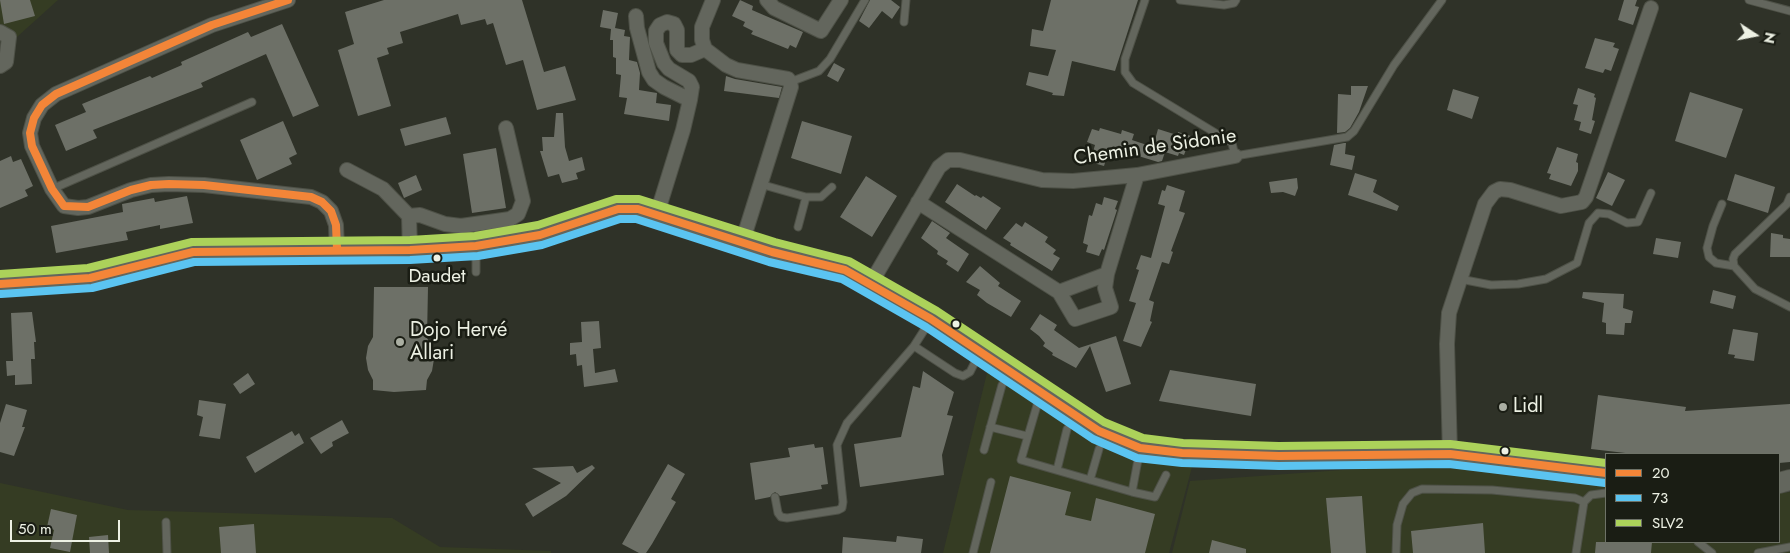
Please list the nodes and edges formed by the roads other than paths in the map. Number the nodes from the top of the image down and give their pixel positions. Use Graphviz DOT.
graph roads {
  1 [pos="288,0"];
  2 [pos="713,0"];
  3 [pos="767,0"];
  4 [pos="841,0"];
  5 [pos="865,0"];
  6 [pos="906,0"];
  7 [pos="1145,0"];
  8 [pos="1180,0"];
  9 [pos="1236,0"];
  10 [pos="1442,0"];
  11 [pos="1753,1"];
  12 [pos="1651,8"];
  13 [pos="1790,11"];
  14 [pos="636,16"];
  15 [pos="904,22"];
  16 [pos="0,32"];
  17 [pos="704,49"];
  18 [pos="0,66"];
  19 [pos="790,82"];
  20 [pos="690,100"];
  21 [pos="252,102"];
  22 [pos="506,128"];
  23 [pos="1235,156"];
  24 [pos="347,170"];
  25 [pos="1137,175"];
  26 [pos="760,184"];
  27 [pos="832,187"];
  28 [pos="52,189"];
  29 [pos="1652,193"];
  30 [pos="806,197"];
  31 [pos="1790,197"];
  32 [pos="918,202"];
  33 [pos="1722,204"];
  34 [pos="657,214"];
  35 [pos="409,216"];
  36 [pos="798,228"];
  37 [pos="742,243"];
  38 [pos="476,246"];
  39 [pos="337,249"];
  40 [pos="410,250"];
  41 [pos="1734,266"];
  42 [pos="476,272"];
  43 [pos="1108,274"];
  44 [pos="1460,279"];
  45 [pos="871,283"];
  46 [pos="0,284"];
  47 [pos="1059,292"];
  48 [pos="1790,307"];
  49 [pos="931,319"];
  50 [pos="914,346"];
  51 [pos="981,352"];
  52 [pos="1002,385"];
  53 [pos="1041,392"];
  54 [pos="990,427"];
  55 [pos="1067,429"];
  56 [pos="1027,436"];
  57 [pos="1140,448"];
  58 [pos="1099,449"];
  59 [pos="984,450"];
  60 [pos="1450,454"];
  61 [pos="1057,470"];
  62 [pos="1605,473"];
  63 [pos="1166,475"];
  64 [pos="1090,480"];
  65 [pos="991,482"];
  66 [pos="1132,492"];
  67 [pos="1605,493"];
  68 [pos="775,496"];
  69 [pos="1584,502"];
  70 [pos="166,522"];
  71 [pos="1699,543"];
  72 [pos="1790,547"];
  73 [pos="168,553"];
  74 [pos="974,553"];
  75 [pos="1396,553"];
  76 [pos="1576,553"];
  77 [pos="1712,553"];
  78 [pos="1758,553"];
  1 -- 28 [label="street"];
  2 -- 17 [label="street"];
  3 -- 4 [label="street"];
  5 -- 19 [label="lane"];
  6 -- 15 [label="lane"];
  7 -- 23 [label="lane"];
  8 -- 9 [label="lane"];
  10 -- 23 [label="lane, Chemin de Sidonie"];
  11 -- 13 [label="lane"];
  12 -- 44 [label="street"];
  14 -- 20 [label="street"];
  16 -- 18 [label="street"];
  17 -- 19 [label="street"];
  17 -- 20 [label="street"];
  19 -- 26 [label="street"];
  20 -- 34 [label="street"];
  21 -- 28 [label="lane"];
  22 -- 35 [label="street"];
  23 -- 25 [label="street, Chemin de Sidonie"];
  24 -- 35 [label="street"];
  25 -- 32 [label="street, Chemin de Sidonie"];
  25 -- 43 [label="street"];
  26 -- 30 [label="lane"];
  26 -- 37 [label="street"];
  27 -- 30 [label="lane"];
  28 -- 39 [label="street"];
  29 -- 44 [label="lane"];
  30 -- 36 [label="lane"];
  31 -- 41 [label="lane"];
  32 -- 45 [label="street, Chemin de Sidonie"];
  32 -- 47 [label="street"];
  33 -- 41 [label="lane"];
  34 -- 37 [label="main road"];
  34 -- 38 [label="main road"];
  35 -- 40 [label="street"];
  37 -- 45 [label="main road"];
  38 -- 40 [label="main road"];
  38 -- 42 [label="lane"];
  39 -- 40 [label="main road"];
  39 -- 46 [label="main road"];
  41 -- 48 [label="lane"];
  43 -- 47 [label="street"];
  43 -- 47 [label="street"];
  44 -- 60 [label="street"];
  45 -- 49 [label="main road"];
  49 -- 50 [label="lane"];
  49 -- 51 [label="main road"];
  50 -- 51 [label="lane"];
  50 -- 68 [label="lane"];
  51 -- 53 [label="main road"];
  52 -- 54 [label="lane"];
  53 -- 56 [label="lane"];
  53 -- 57 [label="main road"];
  54 -- 56 [label="lane"];
  54 -- 59 [label="lane"];
  55 -- 61 [label="lane"];
  56 -- 61 [label="lane"];
  57 -- 60 [label="main road"];
  57 -- 66 [label="lane"];
  58 -- 64 [label="lane"];
  60 -- 62 [label="main road"];
  61 -- 64 [label="lane"];
  63 -- 66 [label="lane"];
  64 -- 66 [label="lane"];
  65 -- 74 [label="lane"];
  67 -- 69 [label="lane"];
  69 -- 75 [label="lane"];
  69 -- 76 [label="lane"];
  70 -- 73 [label="lane"];
  71 -- 77 [label="lane"];
  72 -- 78 [label="lane"];
}
